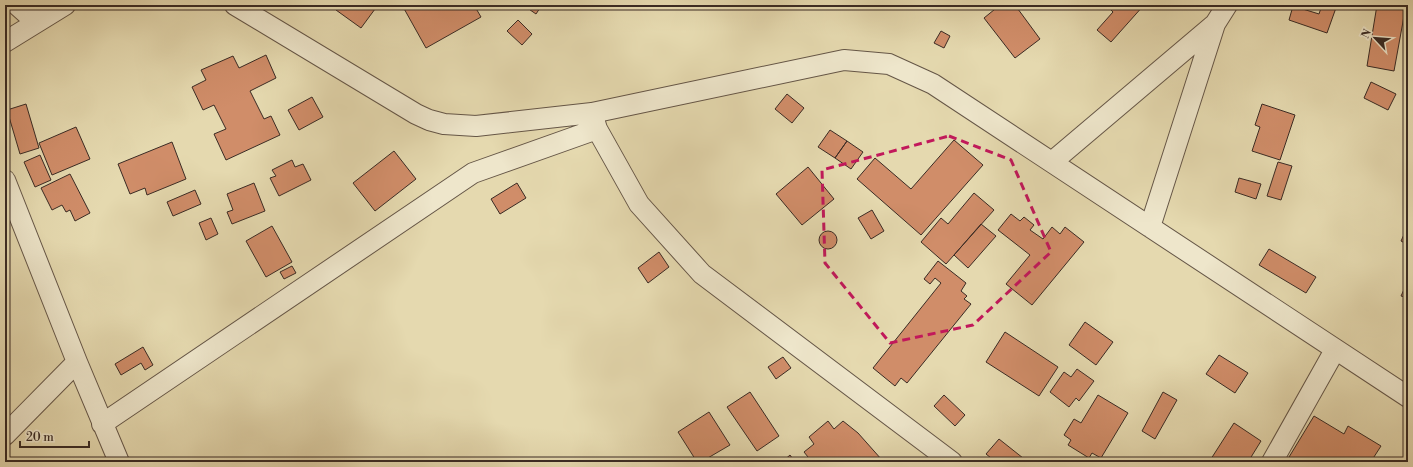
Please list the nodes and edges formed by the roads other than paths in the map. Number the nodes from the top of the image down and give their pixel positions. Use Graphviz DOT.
graph roads {
  1 [pos="17,5"];
  2 [pos="65,5"];
  3 [pos="235,5"];
  4 [pos="1227,5"];
  5 [pos="36,22"];
  6 [pos="1215,24"];
  7 [pos="5,42"];
  8 [pos="594,121"];
  9 [pos="1052,162"];
  10 [pos="5,180"];
  11 [pos="1150,227"];
  12 [pos="1335,350"];
  13 [pos="77,362"];
  14 [pos="1408,398"];
  15 [pos="102,424"];
  16 [pos="5,435"];
  17 [pos="119,462"];
  18 [pos="952,462"];
  19 [pos="1272,462"];
  1 -- 5 [label="street"];
  2 -- 5 [label="street"];
  3 -- 8 [label="street"];
  4 -- 6 [label="street"];
  5 -- 7 [label="street"];
  6 -- 9 [label="street"];
  6 -- 11 [label="street"];
  8 -- 9 [label="street"];
  8 -- 15 [label="street"];
  8 -- 18 [label="street"];
  9 -- 11 [label="street"];
  10 -- 13 [label="street"];
  11 -- 12 [label="street"];
  12 -- 14 [label="street"];
  12 -- 19 [label="street"];
  13 -- 15 [label="street"];
  13 -- 16 [label="street"];
  15 -- 17 [label="street"];
}
